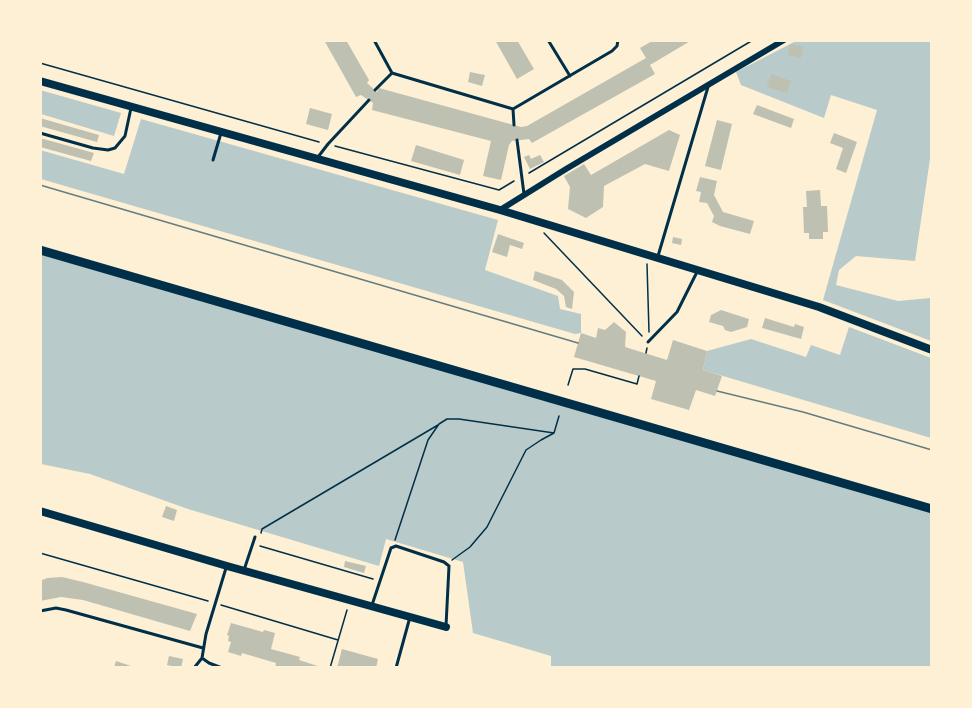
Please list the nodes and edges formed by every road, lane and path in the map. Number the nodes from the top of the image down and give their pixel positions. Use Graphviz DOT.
graph roads {
  1 [pos="374,40"];
  2 [pos="548,40"];
  3 [pos="618,40"];
  4 [pos="753,40"];
  5 [pos="784,40"];
  6 [pos="40,63"];
  7 [pos="392,73"];
  8 [pos="570,76"];
  9 [pos="40,81"];
  10 [pos="708,86"];
  11 [pos="375,90"];
  12 [pos="369,100"];
  13 [pos="131,106"];
  14 [pos="513,109"];
  15 [pos="514,125"];
  16 [pos="222,132"];
  17 [pos="40,133"];
  18 [pos="517,140"];
  19 [pos="328,144"];
  20 [pos="317,158"];
  21 [pos="213,160"];
  22 [pos="522,177"];
  23 [pos="524,196"];
  24 [pos="500,210"];
  25 [pos="531,219"];
  26 [pos="40,250"];
  27 [pos="646,255"];
  28 [pos="658,258"];
  29 [pos="697,270"];
  30 [pos="648,342"];
  31 [pos="932,350"];
  32 [pos="646,353"];
  33 [pos="639,376"];
  34 [pos="568,385"];
  35 [pos="558,416"];
  36 [pos="438,424"];
  37 [pos="554,433"];
  38 [pos="932,508"];
  39 [pos="40,511"];
  40 [pos="255,537"];
  41 [pos="253,544"];
  42 [pos="393,547"];
  43 [pos="40,553"];
  44 [pos="447,563"];
  45 [pos="227,566"];
  46 [pos="244,571"];
  47 [pos="380,581"];
  48 [pos="350,600"];
  49 [pos="215,604"];
  50 [pos="371,606"];
  51 [pos="40,611"];
  52 [pos="410,617"];
  53 [pos="446,627"];
  54 [pos="338,640"];
  55 [pos="202,648"];
  56 [pos="202,658"];
  57 [pos="160,668"];
  58 [pos="166,668"];
  59 [pos="194,668"];
  60 [pos="222,668"];
  61 [pos="330,668"];
  62 [pos="396,668"];
  1 -- 7 [label="lane"];
  2 -- 8 [label="lane"];
  3 -- 8 [label="lane"];
  4 -- 22 [label="path"];
  5 -- 10 [label="street"];
  6 -- 19 [label="path"];
  7 -- 11 [label="lane"];
  7 -- 14 [label="lane"];
  8 -- 14 [label="lane"];
  9 -- 13 [label="street"];
  10 -- 23 [label="street"];
  10 -- 28 [label="lane"];
  12 -- 19 [label="lane"];
  13 -- 16 [label="street"];
  13 -- 17 [label="lane"];
  14 -- 15 [label="lane"];
  16 -- 20 [label="street"];
  16 -- 21 [label="lane"];
  18 -- 22 [label="lane"];
  19 -- 20 [label="lane"];
  19 -- 22 [label="path"];
  20 -- 24 [label="street"];
  22 -- 23 [label="lane"];
  23 -- 24 [label="street"];
  24 -- 25 [label="street"];
  25 -- 27 [label="street"];
  25 -- 30 [label="path"];
  26 -- 38 [label="main road"];
  27 -- 28 [label="street"];
  27 -- 30 [label="path"];
  28 -- 29 [label="street"];
  29 -- 30 [label="lane"];
  29 -- 31 [label="street"];
  30 -- 32 [label="path"];
  33 -- 34 [label="path"];
  35 -- 37 [label="path"];
  36 -- 37 [label="path"];
  36 -- 40 [label="path"];
  36 -- 42 [label="path"];
  37 -- 44 [label="path"];
  39 -- 45 [label="street"];
  40 -- 41 [label="lane"];
  41 -- 46 [label="lane"];
  41 -- 47 [label="path"];
  42 -- 44 [label="lane"];
  42 -- 47 [label="lane"];
  43 -- 49 [label="path"];
  44 -- 53 [label="lane"];
  45 -- 46 [label="street"];
  45 -- 49 [label="lane"];
  46 -- 48 [label="street"];
  47 -- 50 [label="lane"];
  48 -- 50 [label="street"];
  48 -- 54 [label="path"];
  49 -- 54 [label="path"];
  49 -- 55 [label="lane"];
  50 -- 52 [label="street"];
  51 -- 55 [label="lane"];
  52 -- 53 [label="street"];
  52 -- 62 [label="lane"];
  54 -- 61 [label="path"];
  55 -- 56 [label="lane"];
  56 -- 59 [label="lane"];
  56 -- 60 [label="lane"];
  57 -- 58 [label="lane"];
}
